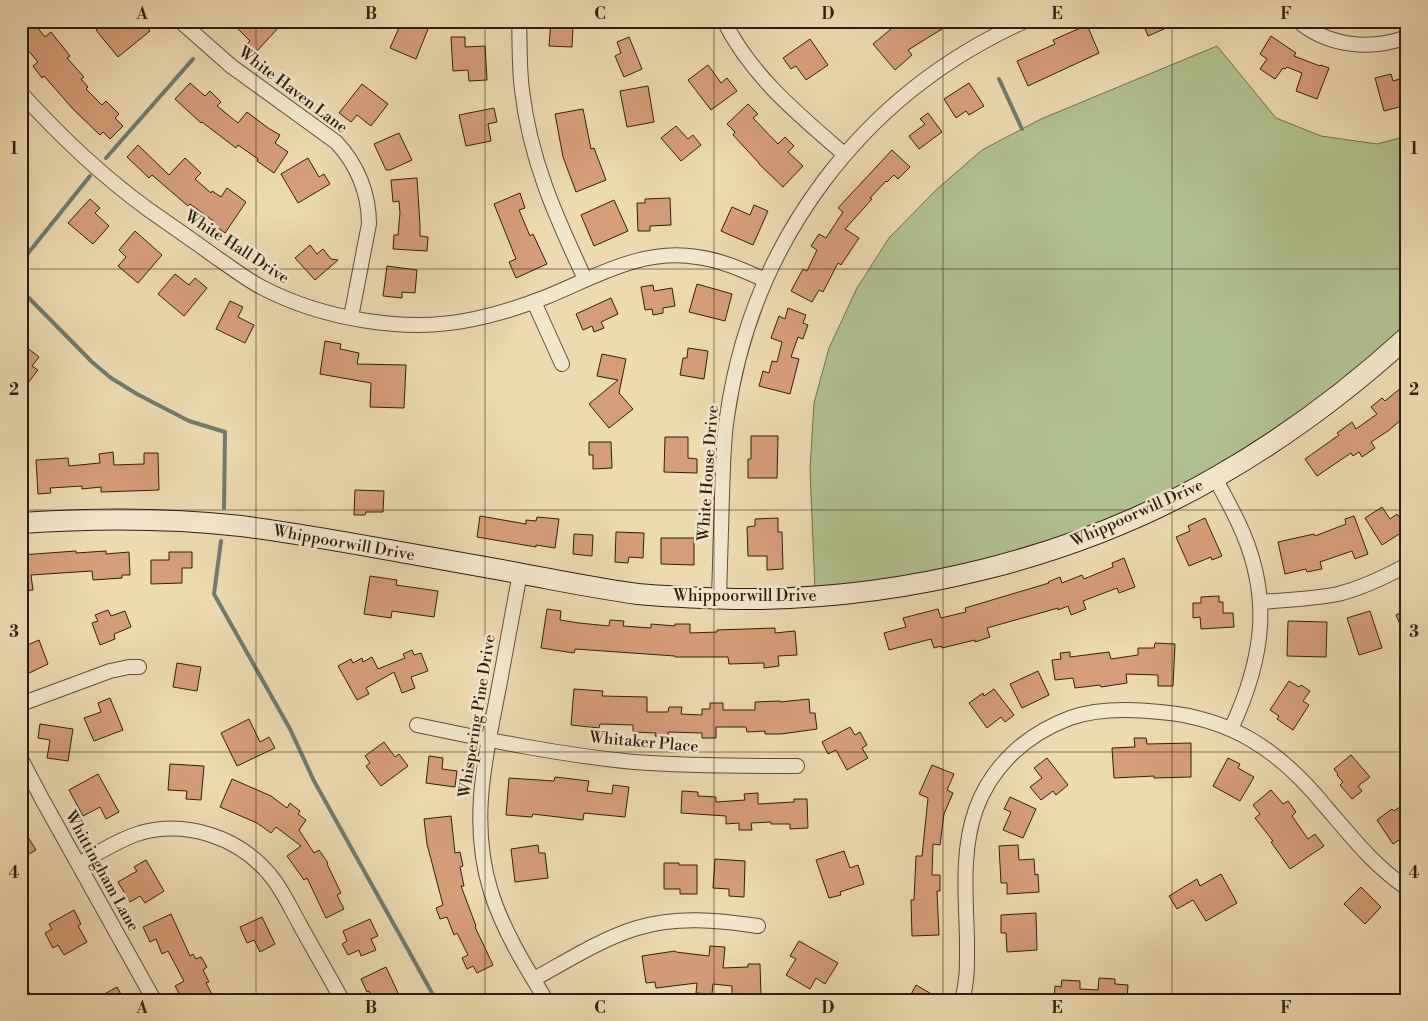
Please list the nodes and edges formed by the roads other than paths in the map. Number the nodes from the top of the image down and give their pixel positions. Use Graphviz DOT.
graph roads {
  1 [pos="180,21"];
  2 [pos="520,21"];
  3 [pos="724,21"];
  4 [pos="1025,21"];
  5 [pos="1298,21"];
  6 [pos="1407,37"];
  7 [pos="21,94"];
  8 [pos="844,154"];
  9 [pos="585,279"];
  10 [pos="765,280"];
  11 [pos="534,302"];
  12 [pos="351,318"];
  13 [pos="1407,337"];
  14 [pos="562,364"];
  15 [pos="1215,478"];
  16 [pos="21,523"];
  17 [pos="1407,565"];
  18 [pos="520,574"];
  19 [pos="719,598"];
  20 [pos="1260,602"];
  21 [pos="139,667"];
  22 [pos="21,704"];
  23 [pos="417,725"];
  24 [pos="1232,728"];
  25 [pos="488,740"];
  26 [pos="21,759"];
  27 [pos="797,766"];
  28 [pos="27,784"];
  29 [pos="79,864"];
  30 [pos="1407,888"];
  31 [pos="758,926"];
  32 [pos="534,979"];
  33 [pos="154,1000"];
  34 [pos="342,1000"];
  35 [pos="546,1000"];
  36 [pos="962,1000"];
  1 -- 12 [label="street, White Haven Lane"];
  2 -- 9 [label="street"];
  3 -- 8 [label="street"];
  4 -- 8 [label="street, White House Drive"];
  5 -- 6 [label="street"];
  7 -- 12 [label="street, White Hall Drive"];
  8 -- 10 [label="street, White House Drive"];
  9 -- 10 [label="street, White Hall Drive"];
  9 -- 11 [label="street, White Hall Drive"];
  10 -- 19 [label="street, White House Drive"];
  11 -- 12 [label="street, White Hall Drive"];
  11 -- 14 [label="street"];
  13 -- 15 [label="street, Whippoorwill Drive"];
  15 -- 19 [label="street, Whippoorwill Drive"];
  15 -- 20 [label="street"];
  16 -- 18 [label="street, Whippoorwill Drive"];
  17 -- 20 [label="street"];
  18 -- 19 [label="street, Whippoorwill Drive"];
  18 -- 25 [label="street, Whispering Pine Drive"];
  20 -- 24 [label="street"];
  21 -- 22 [label="street"];
  23 -- 25 [label="street, Whitaker Place"];
  24 -- 30 [label="street"];
  24 -- 36 [label="street"];
  25 -- 27 [label="street, Whitaker Place"];
  25 -- 32 [label="street, Whispering Pine Drive"];
  26 -- 28 [label="street, Whittingham Lane"];
  28 -- 29 [label="street, Whittingham Lane"];
  29 -- 33 [label="street, Whittingham Lane"];
  29 -- 34 [label="street"];
  31 -- 32 [label="street"];
  32 -- 35 [label="street, Whispering Pine Drive"];
}
